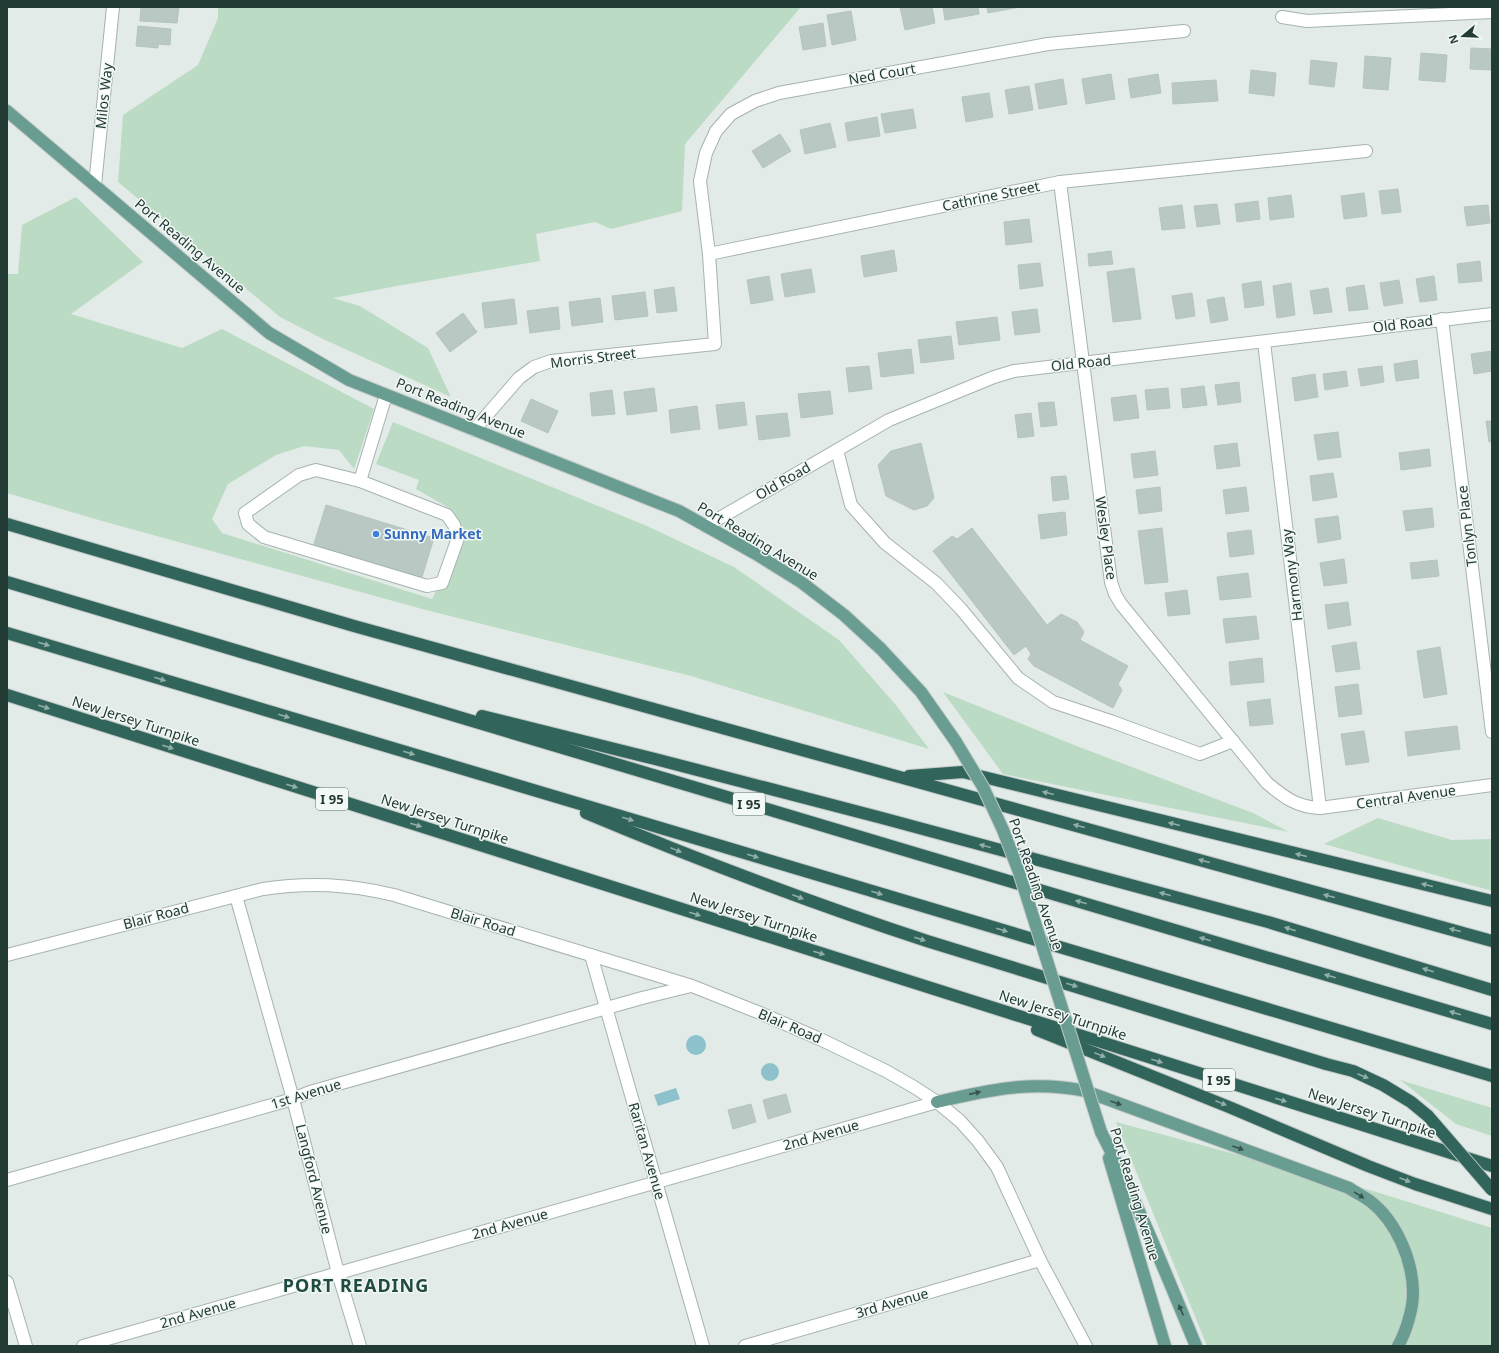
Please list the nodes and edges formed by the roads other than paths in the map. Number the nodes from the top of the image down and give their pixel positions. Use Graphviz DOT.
graph roads {
  1 [pos="113,7"];
  2 [pos="1492,12"];
  3 [pos="1282,17"];
  4 [pos="1184,31"];
  5 [pos="7,111"];
  6 [pos="1366,151"];
  7 [pos="1060,182"];
  8 [pos="95,185"];
  9 [pos="709,254"];
  10 [pos="1492,314"];
  11 [pos="1442,319"];
  12 [pos="1264,342"];
  13 [pos="1083,363"];
  14 [pos="386,395"];
  15 [pos="474,430"];
  16 [pos="836,450"];
  17 [pos="360,481"];
  18 [pos="7,524"];
  19 [pos="706,526"];
  20 [pos="7,582"];
  21 [pos="7,633"];
  22 [pos="320,675"];
  23 [pos="7,695"];
  24 [pos="1492,732"];
  25 [pos="1233,741"];
  26 [pos="900,777"];
  27 [pos="1492,785"];
  28 [pos="524,788"];
  29 [pos="1320,808"];
  30 [pos="236,896"];
  31 [pos="1492,901"];
  32 [pos="1492,941"];
  33 [pos="7,955"];
  34 [pos="591,955"];
  35 [pos="692,986"];
  36 [pos="1492,990"];
  37 [pos="947,994"];
  38 [pos="606,1008"];
  39 [pos="1492,1024"];
  40 [pos="1492,1076"];
  41 [pos="294,1099"];
  42 [pos="937,1102"];
  43 [pos="1101,1132"];
  44 [pos="1492,1166"];
  45 [pos="7,1180"];
  46 [pos="657,1182"];
  47 [pos="1492,1190"];
  48 [pos="1492,1209"];
  49 [pos="1040,1260"];
  50 [pos="338,1273"];
  51 [pos="7,1282"];
  52 [pos="26,1346"];
  53 [pos="83,1346"];
  54 [pos="360,1346"];
  55 [pos="704,1346"];
  56 [pos="745,1346"];
  57 [pos="1086,1346"];
  58 [pos="1165,1346"];
  59 [pos="1196,1346"];
  60 [pos="1398,1346"];
  1 -- 8 [label="street, Milos Way"];
  2 -- 3 [label="street"];
  4 -- 9 [label="street, Ned Court"];
  5 -- 8 [label="main road, Port Reading Avenue"];
  6 -- 7 [label="street, Cathrine Street"];
  7 -- 9 [label="street, Cathrine Street"];
  7 -- 13 [label="street, Wesley Place"];
  8 -- 14 [label="main road, Port Reading Avenue"];
  9 -- 15 [label="street, Morris Street"];
  10 -- 11 [label="street, Old Road"];
  11 -- 12 [label="street, Old Road"];
  11 -- 24 [label="street, Tonlyn Place"];
  12 -- 13 [label="street, Old Road"];
  12 -- 29 [label="street, Harmony Way"];
  13 -- 16 [label="street, Old Road"];
  13 -- 25 [label="street, Wesley Place"];
  14 -- 15 [label="main road, Port Reading Avenue"];
  14 -- 17 [label="street"];
  15 -- 19 [label="main road, Port Reading Avenue"];
  16 -- 19 [label="street, Old Road"];
  16 -- 25 [label="street"];
  17 -- 17 [label="street"];
  18 -- 26 [label="highway"];
  19 -- 43 [label="main road, Port Reading Avenue, bridge"];
  20 -- 22 [label="highway, I 95"];
  21 -- 28 [label="highway, one-way"];
  36 -- 22 [label="highway, one-way"];
  39 -- 22 [label="highway, I 95, one-way"];
  23 -- 37 [label="highway, New Jersey Turnpike / I 95, one-way"];
  25 -- 29 [label="street, Wesley Place"];
  31 -- 26 [label="highway, one-way"];
  32 -- 26 [label="highway, one-way"];
  27 -- 29 [label="street, Central Avenue"];
  28 -- 40 [label="highway, one-way"];
  28 -- 47 [label="highway, one-way, bridge"];
  30 -- 33 [label="street, Blair Road"];
  30 -- 34 [label="street, Blair Road"];
  30 -- 41 [label="street, Langford Avenue"];
  34 -- 35 [label="street, Blair Road"];
  34 -- 38 [label="street, Raritan Avenue"];
  35 -- 38 [label="street, 1st Avenue"];
  35 -- 42 [label="street, Blair Road"];
  37 -- 44 [label="highway, New Jersey Turnpike / I 95, one-way"];
  37 -- 48 [label="highway, one-way"];
  38 -- 41 [label="street, 1st Avenue"];
  38 -- 46 [label="street, Raritan Avenue"];
  41 -- 45 [label="street, 1st Avenue"];
  41 -- 50 [label="street, Langford Avenue"];
  42 -- 46 [label="street, 2nd Avenue"];
  42 -- 49 [label="street"];
  42 -- 60 [label="main road, one-way"];
  43 -- 58 [label="main road, Port Reading Avenue"];
  59 -- 43 [label="main road, one-way"];
  46 -- 50 [label="street, 2nd Avenue"];
  46 -- 55 [label="street, Raritan Avenue"];
  49 -- 56 [label="street, 3rd Avenue"];
  49 -- 57 [label="street"];
  50 -- 53 [label="street, 2nd Avenue"];
  50 -- 54 [label="street, Langford Avenue"];
  51 -- 52 [label="street"];
}
